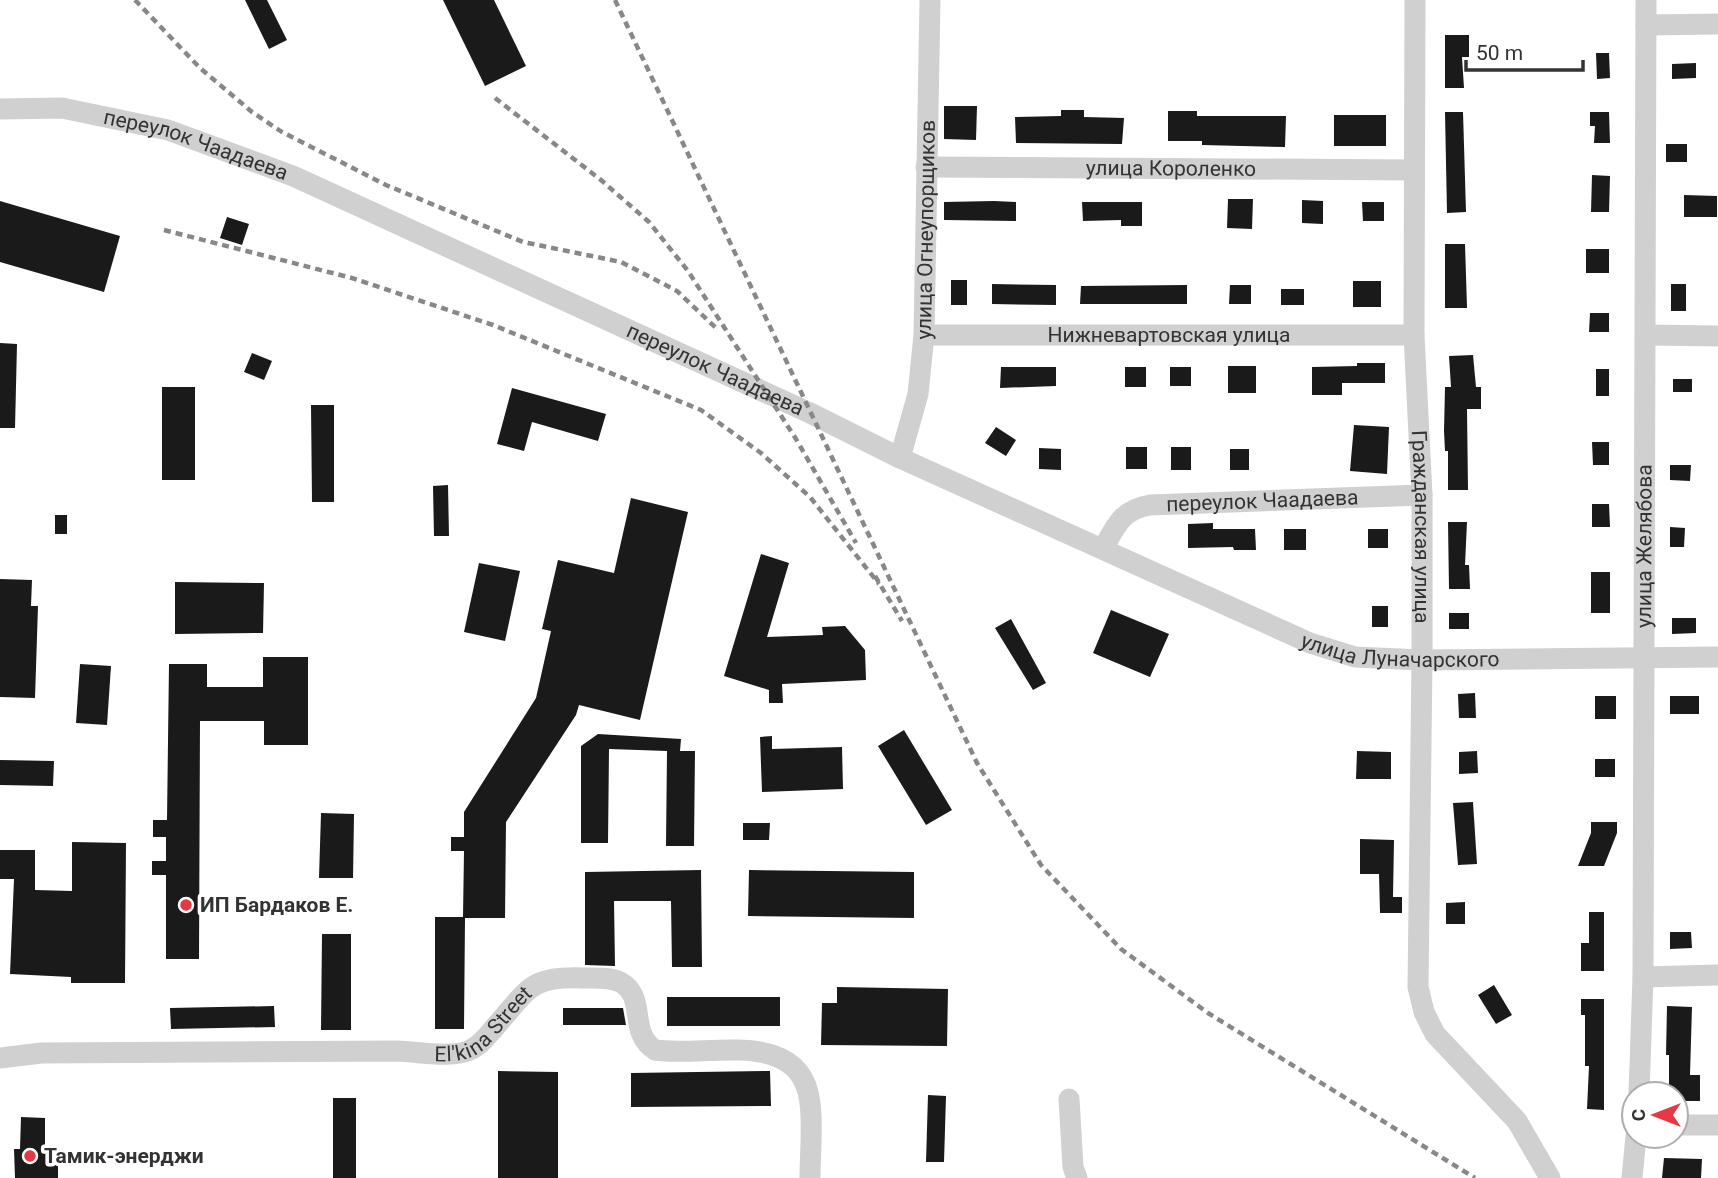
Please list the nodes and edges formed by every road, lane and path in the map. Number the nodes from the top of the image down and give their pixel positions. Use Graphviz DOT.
graph roads {
  1 [pos="930,0"];
  2 [pos="1415,0"];
  3 [pos="1646,0"];
  4 [pos="1718,24"];
  5 [pos="1646,25"];
  6 [pos="0,109"];
  7 [pos="926,167"];
  8 [pos="1414,170"];
  9 [pos="924,335"];
  10 [pos="1414,335"];
  11 [pos="1646,335"];
  12 [pos="1718,336"];
  13 [pos="900,458"];
  14 [pos="1422,495"];
  15 [pos="1102,549"];
  16 [pos="1718,657"];
  17 [pos="1645,658"];
  18 [pos="1422,660"];
  19 [pos="1718,975"];
  20 [pos="1643,977"];
  21 [pos="0,1058"];
  22 [pos="1639,1080"];
  23 [pos="1069,1099"];
  24 [pos="1690,1125"];
  25 [pos="1718,1125"];
  26 [pos="1635,1150"];
  27 [pos="810,1178"];
  28 [pos="1077,1178"];
  29 [pos="1550,1178"];
  30 [pos="1632,1178"];
  1 -- 7 [label="street, улица Огнеупорщиков"];
  2 -- 8 [label="street, Гражданская улица"];
  3 -- 5 [label="street, улица Желябова"];
  4 -- 5 [label="street"];
  5 -- 11 [label="street, улица Желябова"];
  6 -- 13 [label="street, переулок Чаадаева"];
  7 -- 8 [label="street, улица Короленко"];
  7 -- 9 [label="street, улица Огнеупорщиков"];
  8 -- 10 [label="street, Гражданская улица"];
  9 -- 10 [label="street, Нижневартовская улица"];
  9 -- 13 [label="street, улица Огнеупорщиков"];
  10 -- 14 [label="street, Гражданская улица"];
  11 -- 12 [label="street"];
  11 -- 17 [label="street, улица Желябова"];
  13 -- 15 [label="street, переулок Чаадаева"];
  14 -- 15 [label="street, переулок Чаадаева"];
  14 -- 18 [label="street, Гражданская улица"];
  15 -- 18 [label="street, улица Луначарского"];
  16 -- 17 [label="street, улица Луначарского"];
  17 -- 18 [label="street, улица Луначарского"];
  17 -- 20 [label="street, улица Желябова"];
  18 -- 29 [label="street, Гражданская улица"];
  19 -- 20 [label="street"];
  20 -- 22 [label="street, улица Желябова"];
  21 -- 27 [label="street, El'kina Street"];
  23 -- 28 [label="street"];
  24 -- 25 [label="street"];
  26 -- 30 [label="street"];
}
